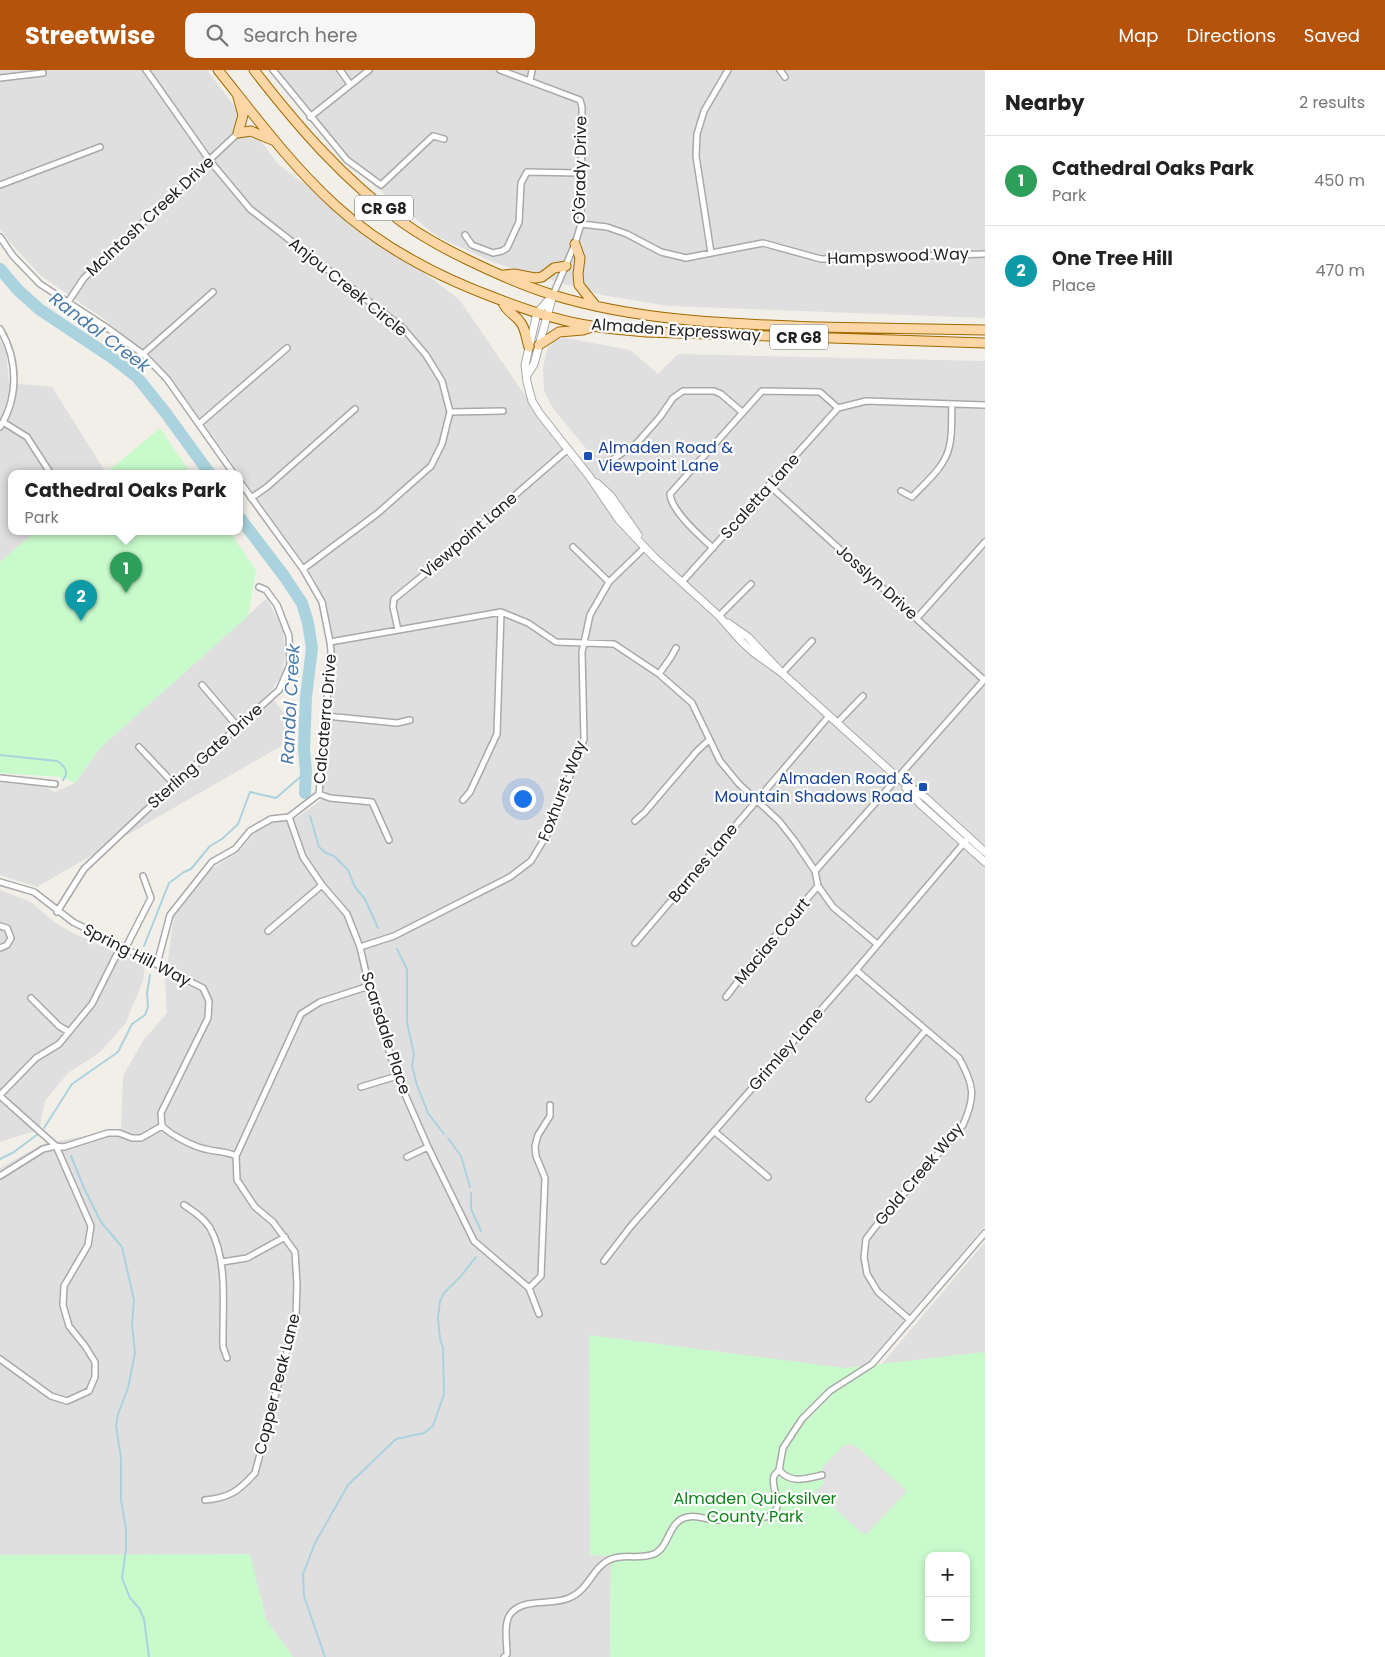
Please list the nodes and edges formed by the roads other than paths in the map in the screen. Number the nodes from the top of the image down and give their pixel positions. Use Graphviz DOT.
graph roads {
  1 [pos="146,70"];
  2 [pos="218,70"];
  3 [pos="254,70"];
  4 [pos="273,70"];
  5 [pos="340,70"];
  6 [pos="369,70"];
  7 [pos="500,70"];
  8 [pos="532,70"];
  9 [pos="728,70"];
  10 [pos="780,70"];
  11 [pos="43,73"];
  12 [pos="785,77"];
  13 [pos="0,78"];
  14 [pos="530,81"];
  15 [pos="350,84"];
  16 [pos="236,92"];
  17 [pos="310,116"];
  18 [pos="238,133"];
  19 [pos="444,139"];
  20 [pos="276,142"];
  21 [pos="100,147"];
  22 [pos="210,161"];
  23 [pos="580,173"];
  24 [pos="0,185"];
  25 [pos="581,224"];
  26 [pos="465,235"];
  27 [pos="0,237"];
  28 [pos="575,244"];
  29 [pos="711,253"];
  30 [pos="985,254"];
  31 [pos="566,266"];
  32 [pos="499,275"];
  33 [pos="213,292"];
  34 [pos="553,295"];
  35 [pos="502,301"];
  36 [pos="68,302"];
  37 [pos="595,305"];
  38 [pos="542,315"];
  39 [pos="592,326"];
  40 [pos="0,329"];
  41 [pos="985,330"];
  42 [pos="985,343"];
  43 [pos="539,345"];
  44 [pos="528,347"];
  45 [pos="287,348"];
  46 [pos="143,354"];
  47 [pos="527,376"];
  48 [pos="952,404"];
  49 [pos="985,405"];
  50 [pos="838,408"];
  51 [pos="356,409"];
  52 [pos="503,411"];
  53 [pos="450,412"];
  54 [pos="742,412"];
  55 [pos="199,424"];
  56 [pos="1,425"];
  57 [pos="568,449"];
  58 [pos="606,464"];
  59 [pos="48,470"];
  60 [pos="231,470"];
  61 [pos="243,486"];
  62 [pos="770,486"];
  63 [pos="901,491"];
  64 [pos="251,498"];
  65 [pos="985,542"];
  66 [pos="645,546"];
  67 [pos="573,547"];
  68 [pos="713,548"];
  69 [pos="303,569"];
  70 [pos="609,582"];
  71 [pos="682,582"];
  72 [pos="751,584"];
  73 [pos="259,587"];
  74 [pos="501,612"];
  75 [pos="719,616"];
  76 [pos="917,618"];
  77 [pos="398,630"];
  78 [pos="812,641"];
  79 [pos="330,642"];
  80 [pos="584,642"];
  81 [pos="676,648"];
  82 [pos="782,673"];
  83 [pos="659,674"];
  84 [pos="985,680"];
  85 [pos="202,685"];
  86 [pos="863,696"];
  87 [pos="326,716"];
  88 [pos="829,716"];
  89 [pos="410,720"];
  90 [pos="837,723"];
  91 [pos="238,728"];
  92 [pos="709,740"];
  93 [pos="139,747"];
  94 [pos="0,778"];
  95 [pos="898,778"];
  96 [pos="55,784"];
  97 [pos="174,784"];
  98 [pos="319,794"];
  99 [pos="463,800"];
  100 [pos="756,800"];
  101 [pos="289,817"];
  102 [pos="635,821"];
  103 [pos="389,840"];
  104 [pos="967,840"];
  105 [pos="985,852"];
  106 [pos="985,862"];
  107 [pos="816,871"];
  108 [pos="143,876"];
  109 [pos="0,882"];
  110 [pos="322,885"];
  111 [pos="818,886"];
  112 [pos="58,912"];
  113 [pos="0,926"];
  114 [pos="268,931"];
  115 [pos="635,943"];
  116 [pos="877,944"];
  117 [pos="360,947"];
  118 [pos="0,948"];
  119 [pos="125,949"];
  120 [pos="157,964"];
  121 [pos="856,970"];
  122 [pos="370,986"];
  123 [pos="726,996"];
  124 [pos="31,998"];
  125 [pos="925,1031"];
  126 [pos="69,1032"];
  127 [pos="397,1076"];
  128 [pos="361,1087"];
  129 [pos="0,1095"];
  130 [pos="868,1099"];
  131 [pos="550,1105"];
  132 [pos="162,1126"];
  133 [pos="714,1131"];
  134 [pos="56,1146"];
  135 [pos="428,1146"];
  136 [pos="236,1156"];
  137 [pos="407,1157"];
  138 [pos="0,1176"];
  139 [pos="768,1177"];
  140 [pos="184,1205"];
  141 [pos="985,1232"];
  142 [pos="285,1237"];
  143 [pos="604,1260"];
  144 [pos="222,1262"];
  145 [pos="529,1288"];
  146 [pos="539,1314"];
  147 [pos="910,1320"];
  148 [pos="228,1358"];
  149 [pos="0,1359"];
  150 [pos="778,1470"];
  151 [pos="822,1475"];
  152 [pos="205,1500"];
  153 [pos="504,1657"];
  1 -- 22 [label="street, Anjou Creek Circle"];
  2 -- 16 [label="main road, Almaden Expressway / CR G8"];
  3 -- 32 [label="main road, Almaden Expressway / CR G8"];
  4 -- 17 [label="street"];
  5 -- 15 [label="street"];
  6 -- 15 [label="street"];
  7 -- 14 [label="street"];
  8 -- 14 [label="street"];
  9 -- 29 [label="street"];
  10 -- 12 [label="street"];
  11 -- 13 [label="street"];
  14 -- 23 [label="street, O'Grady Drive"];
  15 -- 17 [label="street"];
  16 -- 18 [label="main road"];
  16 -- 20 [label="main road, Almaden Expressway / CR G8"];
  17 -- 19 [label="street"];
  18 -- 20 [label="main road"];
  18 -- 22 [label="street, McIntosh Creek Drive"];
  20 -- 35 [label="main road, Almaden Expressway / CR G8"];
  21 -- 24 [label="street"];
  22 -- 36 [label="street, McIntosh Creek Drive"];
  22 -- 53 [label="street, Anjou Creek Circle"];
  23 -- 25 [label="street, O'Grady Drive"];
  23 -- 26 [label="street"];
  25 -- 28 [label="street, O'Grady Drive"];
  25 -- 29 [label="street, Hampswood Way"];
  27 -- 36 [label="street"];
  28 -- 31 [label="street, O'Grady Drive"];
  28 -- 37 [label="main road"];
  29 -- 30 [label="street, Hampswood Way"];
  31 -- 32 [label="main road"];
  31 -- 34 [label="street, O'Grady Drive"];
  32 -- 34 [label="main road, Almaden Expressway / CR G8"];
  33 -- 46 [label="street"];
  34 -- 37 [label="main road, Almaden Expressway / CR G8"];
  34 -- 38 [label="street"];
  35 -- 38 [label="main road, Almaden Expressway / CR G8"];
  35 -- 44 [label="main road"];
  36 -- 46 [label="street"];
  37 -- 41 [label="main road, Almaden Expressway / CR G8"];
  38 -- 39 [label="main road, Almaden Expressway / CR G8"];
  38 -- 43 [label="street"];
  38 -- 44 [label="street"];
  39 -- 42 [label="main road, Almaden Expressway / CR G8"];
  39 -- 43 [label="main road"];
  40 -- 56 [label="street"];
  43 -- 47 [label="street"];
  44 -- 47 [label="street"];
  45 -- 55 [label="street"];
  46 -- 55 [label="street"];
  47 -- 57 [label="street"];
  48 -- 49 [label="street"];
  48 -- 50 [label="street"];
  48 -- 63 [label="street"];
  50 -- 54 [label="street"];
  50 -- 62 [label="street, Scaletta Lane"];
  51 -- 64 [label="street"];
  52 -- 53 [label="street"];
  53 -- 69 [label="street, Anjou Creek Circle"];
  54 -- 58 [label="street"];
  54 -- 68 [label="street"];
  55 -- 60 [label="street"];
  56 -- 59 [label="street"];
  57 -- 66 [label="street"];
  57 -- 77 [label="street, Viewpoint Lane"];
  61 -- 64 [label="street, Calcaterra Drive"];
  62 -- 68 [label="street, Scaletta Lane"];
  62 -- 76 [label="street, Josslyn Drive"];
  64 -- 69 [label="street, Calcaterra Drive"];
  65 -- 76 [label="street"];
  66 -- 70 [label="street, Foxhurst Way"];
  66 -- 71 [label="street"];
  67 -- 70 [label="street"];
  68 -- 71 [label="street, Scaletta Lane"];
  69 -- 79 [label="street, Calcaterra Drive"];
  70 -- 80 [label="street, Foxhurst Way"];
  71 -- 75 [label="street"];
  72 -- 75 [label="street"];
  73 -- 91 [label="street, Sterling Gate Drive"];
  74 -- 77 [label="street"];
  74 -- 80 [label="street"];
  74 -- 99 [label="street"];
  75 -- 82 [label="street"];
  76 -- 84 [label="street, Josslyn Drive"];
  77 -- 79 [label="street"];
  78 -- 82 [label="street"];
  79 -- 87 [label="street, Calcaterra Drive"];
  80 -- 83 [label="street"];
  80 -- 117 [label="street, Foxhurst Way"];
  81 -- 83 [label="street"];
  82 -- 88 [label="street"];
  83 -- 92 [label="street"];
  84 -- 95 [label="street"];
  85 -- 91 [label="street"];
  86 -- 90 [label="street"];
  87 -- 89 [label="street"];
  87 -- 98 [label="street, Calcaterra Drive"];
  88 -- 90 [label="street"];
  88 -- 100 [label="street, Barnes Lane"];
  90 -- 95 [label="street"];
  91 -- 97 [label="street, Sterling Gate Drive"];
  92 -- 100 [label="street"];
  92 -- 102 [label="street"];
  93 -- 97 [label="street"];
  94 -- 96 [label="street"];
  95 -- 104 [label="street"];
  95 -- 107 [label="street"];
  97 -- 112 [label="street, Sterling Gate Drive"];
  98 -- 101 [label="street, Calcaterra Drive"];
  98 -- 103 [label="street"];
  100 -- 107 [label="street"];
  100 -- 115 [label="street, Barnes Lane"];
  101 -- 110 [label="street, Scarsdale Place"];
  101 -- 120 [label="street, Calcaterra Drive"];
  104 -- 105 [label="street"];
  104 -- 106 [label="street"];
  104 -- 116 [label="street, Grimley Lane"];
  107 -- 111 [label="street"];
  108 -- 119 [label="street"];
  109 -- 112 [label="street, Spring Hill Way"];
  110 -- 114 [label="street"];
  110 -- 117 [label="street, Scarsdale Place"];
  111 -- 116 [label="street"];
  111 -- 123 [label="street, Macias Court"];
  112 -- 119 [label="street, Spring Hill Way"];
  113 -- 118 [label="street"];
  116 -- 121 [label="street, Grimley Lane"];
  117 -- 122 [label="street, Scarsdale Place"];
  119 -- 120 [label="street, Spring Hill Way"];
  119 -- 126 [label="street"];
  120 -- 132 [label="street, Spring Hill Way"];
  121 -- 125 [label="street, Gold Creek Way"];
  121 -- 133 [label="street, Grimley Lane"];
  122 -- 127 [label="street, Scarsdale Place"];
  122 -- 136 [label="street, Copper Peak Lane"];
  124 -- 126 [label="street"];
  125 -- 130 [label="street"];
  125 -- 147 [label="street, Gold Creek Way"];
  126 -- 129 [label="street"];
  127 -- 128 [label="street"];
  127 -- 135 [label="street, Scarsdale Place"];
  129 -- 134 [label="street"];
  131 -- 145 [label="street"];
  132 -- 134 [label="street"];
  132 -- 136 [label="street"];
  133 -- 139 [label="street"];
  133 -- 143 [label="street, Grimley Lane"];
  134 -- 138 [label="street"];
  134 -- 149 [label="street"];
  135 -- 137 [label="street"];
  135 -- 145 [label="street, Scarsdale Place"];
  136 -- 142 [label="street, Copper Peak Lane"];
  140 -- 144 [label="street"];
  141 -- 147 [label="street"];
  142 -- 144 [label="street"];
  142 -- 152 [label="street, Copper Peak Lane"];
  144 -- 148 [label="street"];
  145 -- 146 [label="street"];
  147 -- 150 [label="street"];
  150 -- 151 [label="street"];
  150 -- 153 [label="street"];
}
